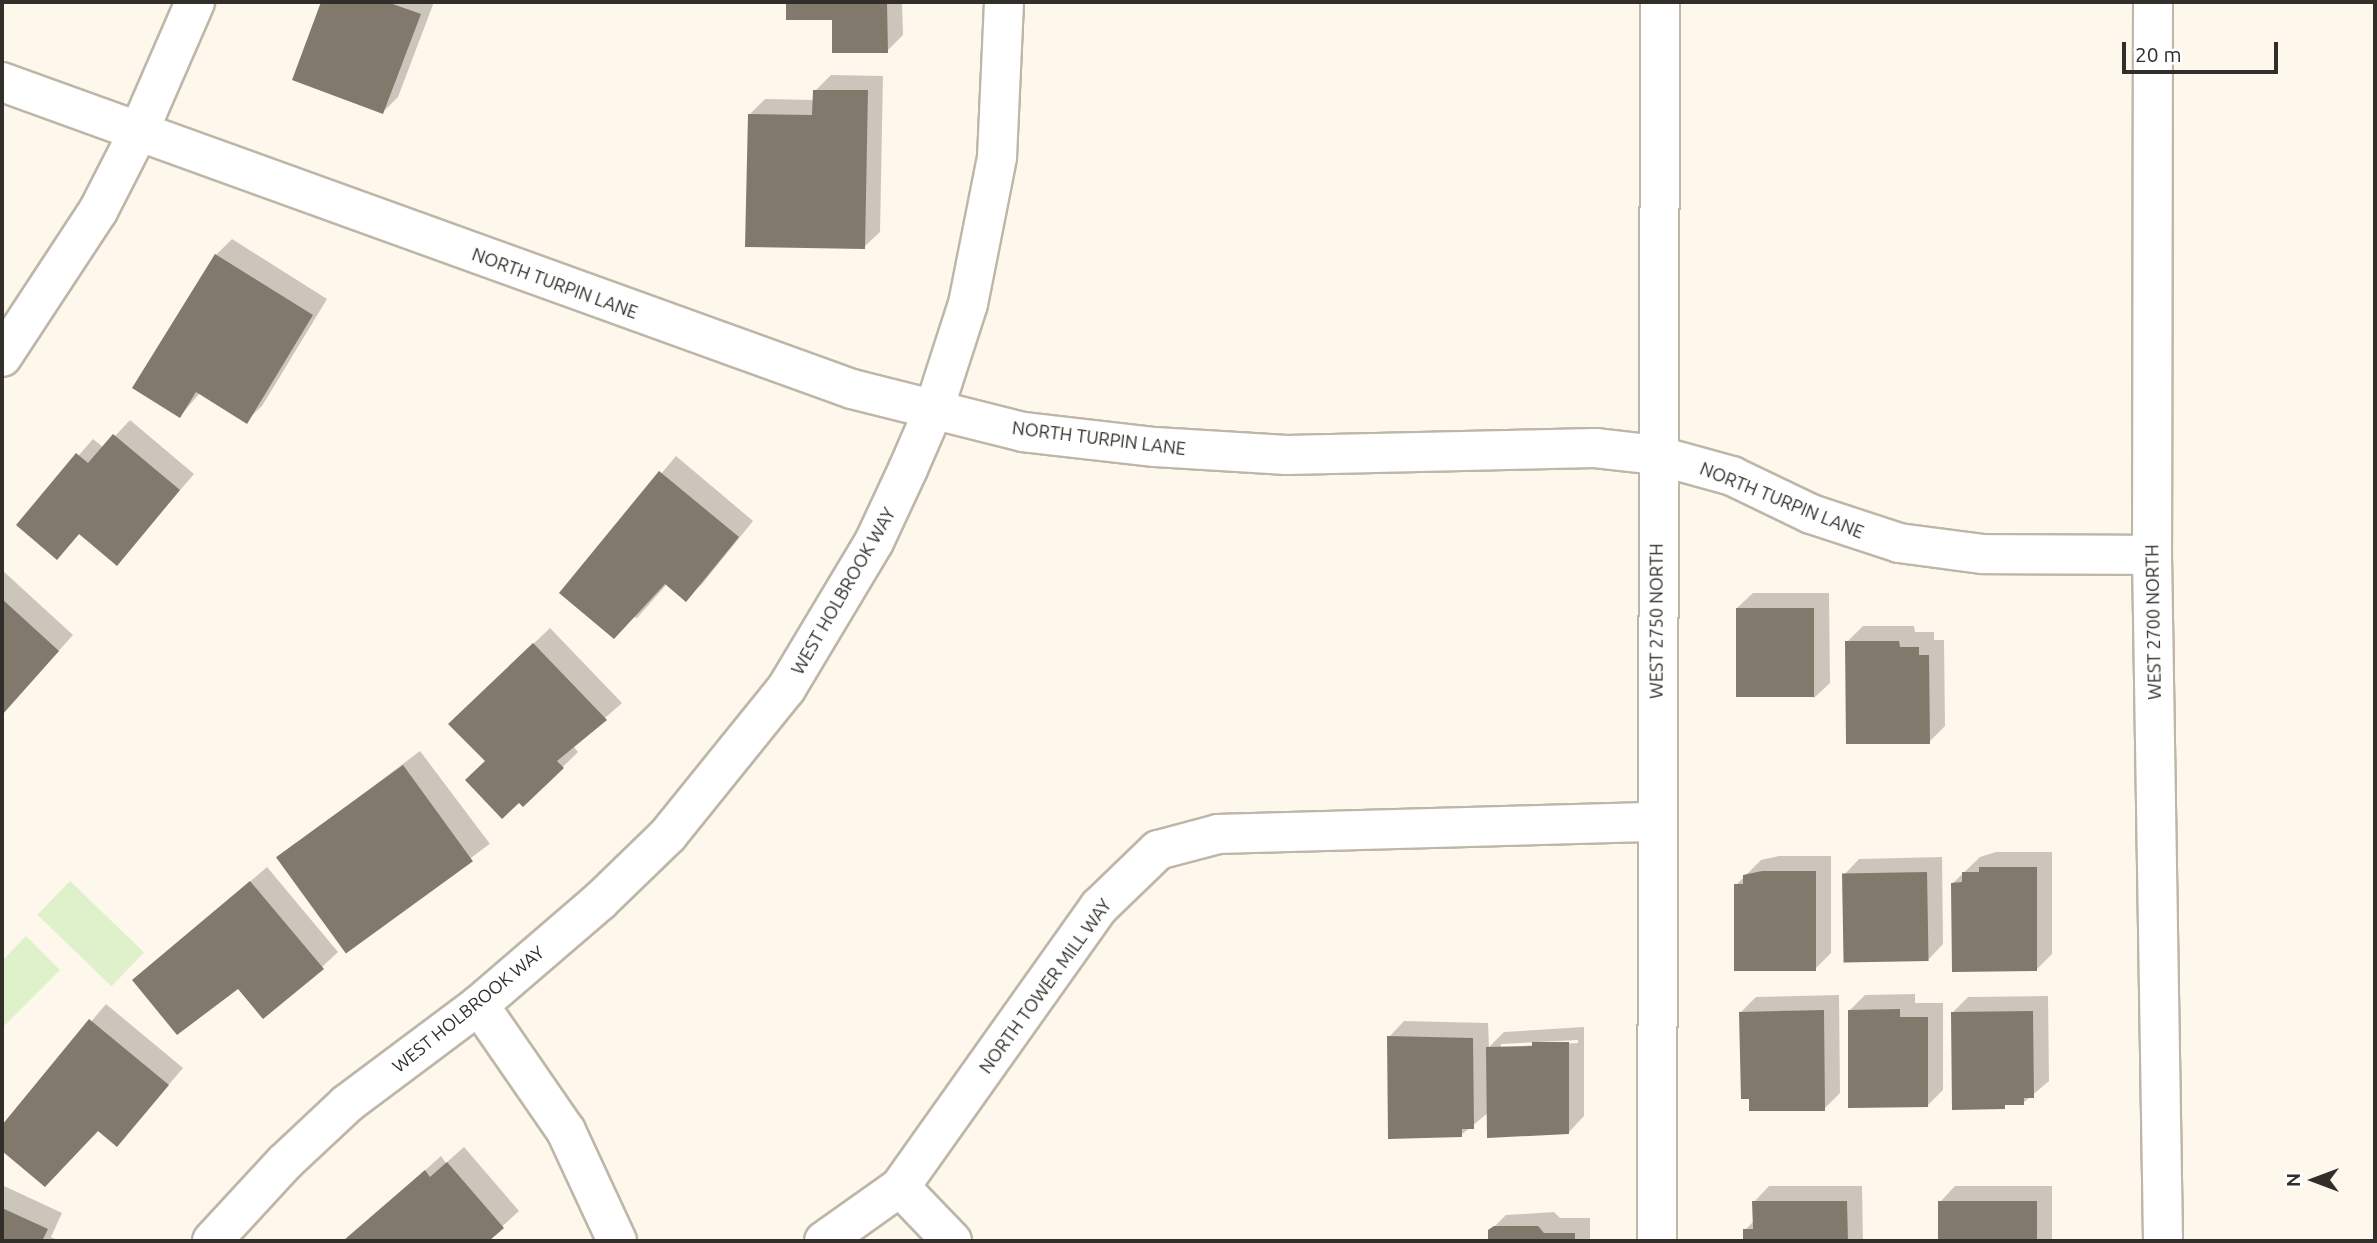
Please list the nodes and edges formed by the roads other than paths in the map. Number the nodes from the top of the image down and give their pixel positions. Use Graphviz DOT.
graph roads {
  1 [pos="195,2"];
  2 [pos="1004,2"];
  3 [pos="1661,2"];
  4 [pos="2153,2"];
  5 [pos="2,82"];
  6 [pos="139,131"];
  7 [pos="2,357"];
  8 [pos="934,409"];
  9 [pos="1656,455"];
  10 [pos="2152,555"];
  11 [pos="1656,822"];
  12 [pos="479,1005"];
  13 [pos="900,1187"];
  14 [pos="212,1241"];
  15 [pos="617,1241"];
  16 [pos="824,1241"];
  17 [pos="952,1241"];
  18 [pos="1657,1241"];
  19 [pos="2162,1241"];
  1 -- 6 [label="street"];
  2 -- 8 [label="street, WEST HOLBROOK WAY"];
  3 -- 9 [label="street, WEST 2750 NORTH"];
  4 -- 10 [label="street, WEST 2700 NORTH"];
  5 -- 6 [label="street, NORTH TURPIN LANE"];
  6 -- 7 [label="street"];
  6 -- 8 [label="street, NORTH TURPIN LANE"];
  8 -- 9 [label="street, NORTH TURPIN LANE"];
  8 -- 12 [label="street, WEST HOLBROOK WAY"];
  9 -- 10 [label="street, NORTH TURPIN LANE"];
  9 -- 11 [label="street, WEST 2750 NORTH"];
  10 -- 19 [label="street, WEST 2700 NORTH"];
  11 -- 13 [label="street, NORTH TOWER MILL WAY"];
  11 -- 18 [label="street, WEST 2750 NORTH"];
  12 -- 14 [label="street, WEST HOLBROOK WAY"];
  12 -- 15 [label="street"];
  13 -- 16 [label="street, NORTH TOWER MILL WAY"];
  13 -- 17 [label="street"];
}
